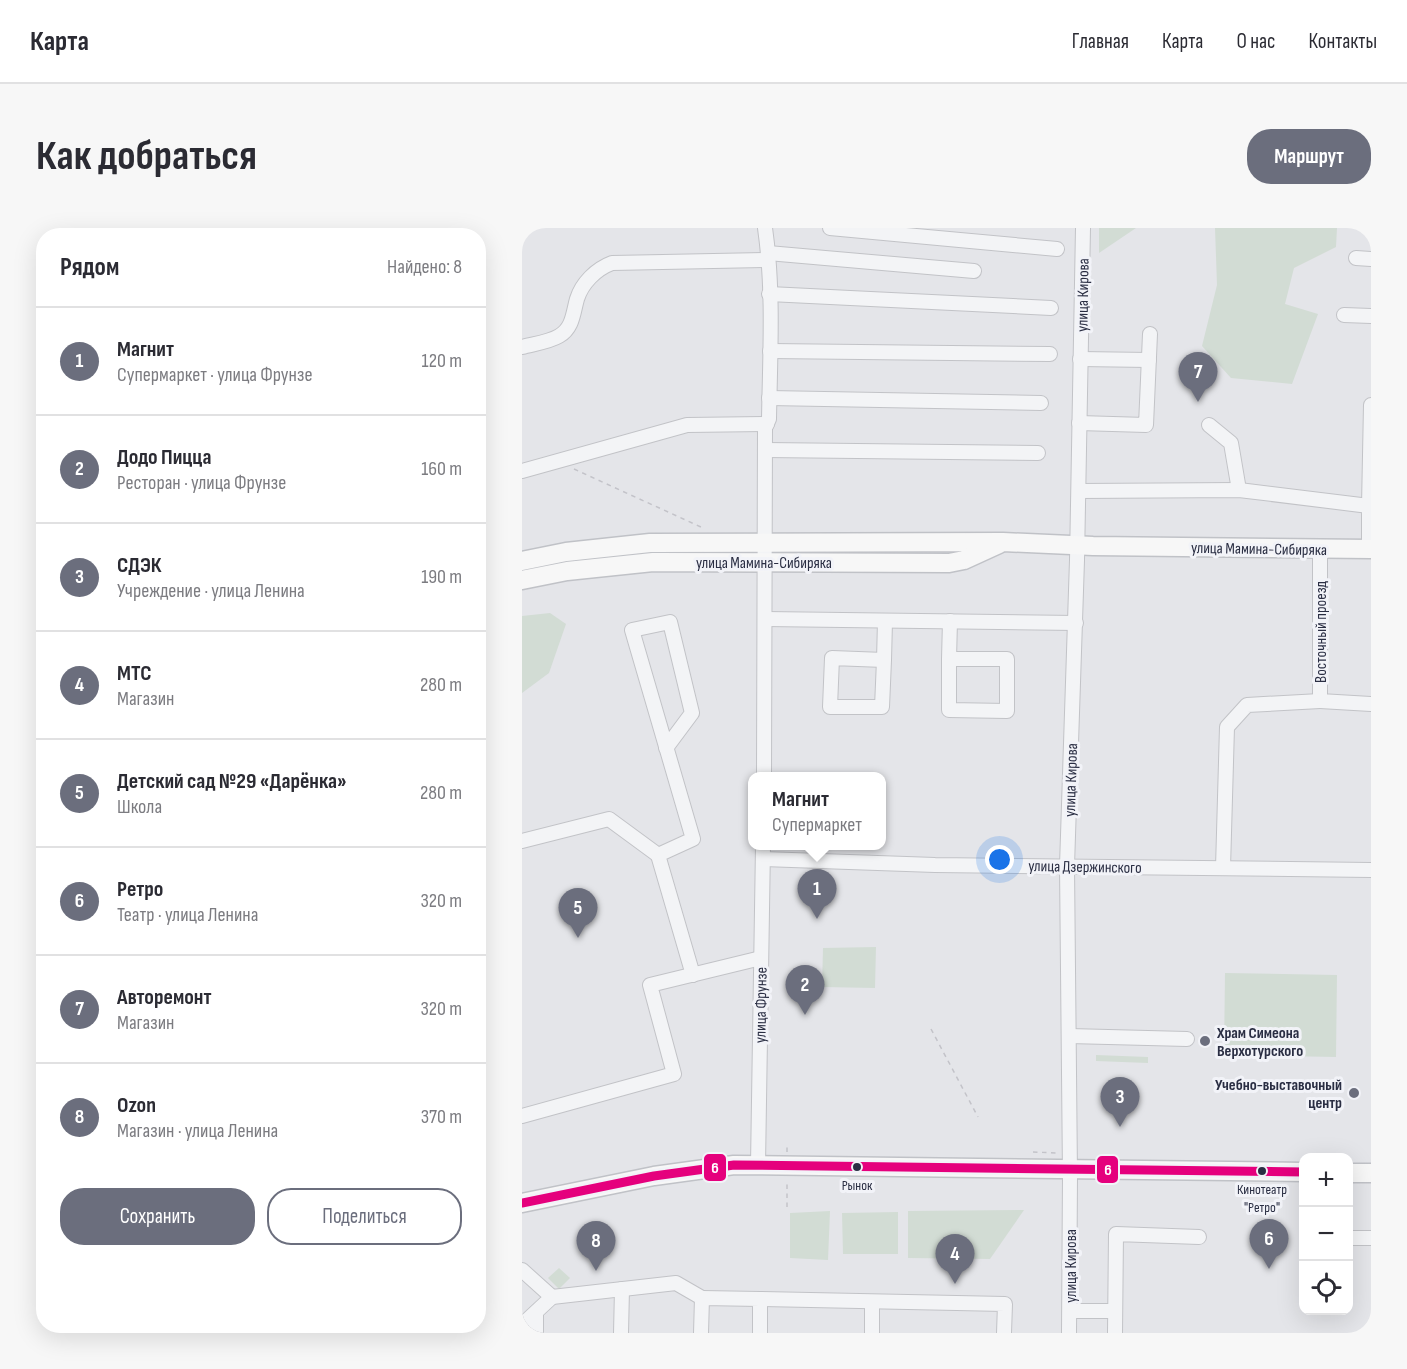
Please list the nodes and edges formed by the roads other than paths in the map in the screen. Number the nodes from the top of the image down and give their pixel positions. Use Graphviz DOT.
graph roads {
  1 [pos="765,228"];
  2 [pos="830,228"];
  3 [pos="1083,228"];
  4 [pos="1057,249"];
  5 [pos="768,256"];
  6 [pos="1356,258"];
  7 [pos="1371,259"];
  8 [pos="974,271"];
  9 [pos="769,294"];
  10 [pos="1051,308"];
  11 [pos="1344,315"];
  12 [pos="1371,316"];
  13 [pos="1150,334"];
  14 [pos="522,347"];
  15 [pos="770,351"];
  16 [pos="1050,354"];
  17 [pos="1080,359"];
  18 [pos="1149,360"];
  19 [pos="769,398"];
  20 [pos="1041,403"];
  21 [pos="1371,405"];
  22 [pos="1079,423"];
  23 [pos="767,424"];
  24 [pos="1209,425"];
  25 [pos="765,450"];
  26 [pos="1038,453"];
  27 [pos="522,471"];
  28 [pos="1239,490"];
  29 [pos="1079,491"];
  30 [pos="1370,506"];
  31 [pos="765,542"];
  32 [pos="1003,542"];
  33 [pos="1078,544"];
  34 [pos="1320,549"];
  35 [pos="1370,549"];
  36 [pos="522,561"];
  37 [pos="766,561"];
  38 [pos="522,580"];
  39 [pos="765,619"];
  40 [pos="885,621"];
  41 [pos="950,621"];
  42 [pos="1076,623"];
  43 [pos="949,659"];
  44 [pos="884,660"];
  45 [pos="1320,701"];
  46 [pos="1371,704"];
  47 [pos="666,748"];
  48 [pos="764,772"];
  49 [pos="522,841"];
  50 [pos="763,852"];
  51 [pos="658,855"];
  52 [pos="1067,866"];
  53 [pos="1223,868"];
  54 [pos="1371,870"];
  55 [pos="761,958"];
  56 [pos="693,975"];
  57 [pos="1069,1036"];
  58 [pos="1187,1039"];
  59 [pos="522,1116"];
  60 [pos="758,1169"];
  61 [pos="1299,1172"];
  62 [pos="1070,1173"];
  63 [pos="1353,1173"];
  64 [pos="1371,1173"];
  65 [pos="1299,1178"];
  66 [pos="1353,1179"];
  67 [pos="1371,1179"];
  68 [pos="522,1203"];
  69 [pos="522,1209"];
  70 [pos="1199,1238"];
  71 [pos="1353,1238"];
  72 [pos="1371,1238"];
  73 [pos="522,1270"];
  74 [pos="622,1289"];
  75 [pos="552,1297"];
  76 [pos="702,1298"];
  77 [pos="760,1299"];
  78 [pos="872,1302"];
  79 [pos="1070,1311"];
  80 [pos="1115,1311"];
  81 [pos="536,1313"];
  82 [pos="522,1322"];
  83 [pos="536,1333"];
  84 [pos="621,1333"];
  85 [pos="701,1333"];
  86 [pos="760,1333"];
  87 [pos="872,1333"];
  88 [pos="1004,1333"];
  89 [pos="1070,1333"];
  90 [pos="1115,1333"];
  1 -- 5 [label="street"];
  2 -- 4 [label="street"];
  3 -- 17 [label="street, улица Кирова"];
  5 -- 8 [label="street"];
  5 -- 9 [label="street"];
  5 -- 14 [label="street"];
  6 -- 7 [label="street"];
  9 -- 10 [label="street"];
  9 -- 15 [label="street"];
  11 -- 12 [label="street"];
  13 -- 18 [label="street"];
  15 -- 16 [label="street"];
  15 -- 19 [label="street"];
  17 -- 18 [label="street"];
  17 -- 22 [label="street, улица Кирова"];
  18 -- 22 [label="street"];
  19 -- 20 [label="street"];
  19 -- 23 [label="street"];
  21 -- 30 [label="street"];
  22 -- 29 [label="street, улица Кирова"];
  23 -- 25 [label="street"];
  23 -- 27 [label="street"];
  24 -- 28 [label="street"];
  25 -- 26 [label="street"];
  25 -- 31 [label="street"];
  28 -- 29 [label="street"];
  28 -- 30 [label="street"];
  29 -- 33 [label="street, улица Кирова"];
  30 -- 35 [label="street"];
  31 -- 32 [label="main road, улица Мамина-Сибиряка"];
  31 -- 36 [label="main road, улица Мамина-Сибиряка"];
  31 -- 37 [label="street"];
  32 -- 33 [label="main road, улица Мамина-Сибиряка"];
  32 -- 37 [label="main road, улица Мамина-Сибиряка"];
  33 -- 34 [label="main road, улица Мамина-Сибиряка"];
  33 -- 42 [label="street, улица Кирова"];
  34 -- 35 [label="main road, улица Мамина-Сибиряка"];
  34 -- 45 [label="street, Восточный проезд"];
  37 -- 38 [label="main road, улица Мамина-Сибиряка"];
  37 -- 39 [label="street"];
  39 -- 40 [label="street"];
  39 -- 48 [label="street"];
  40 -- 41 [label="street"];
  40 -- 44 [label="street"];
  41 -- 42 [label="street"];
  41 -- 43 [label="street"];
  42 -- 52 [label="street, улица Кирова"];
  43 -- 43 [label="street"];
  44 -- 44 [label="street"];
  45 -- 46 [label="street, Восточный проезд"];
  45 -- 53 [label="street"];
  47 -- 47 [label="street"];
  47 -- 51 [label="street"];
  49 -- 51 [label="street"];
  50 -- 52 [label="street, улица Дзержинского"];
  50 -- 55 [label="street, улица Фрунзе"];
  51 -- 56 [label="street"];
  52 -- 53 [label="street, улица Дзержинского"];
  52 -- 57 [label="street, улица Кирова"];
  53 -- 54 [label="street, улица Дзержинского"];
  55 -- 56 [label="street"];
  55 -- 60 [label="street, улица Фрунзе"];
  56 -- 59 [label="street"];
  57 -- 58 [label="street"];
  57 -- 62 [label="street, улица Кирова"];
  60 -- 62 [label="main road"];
  60 -- 68 [label="main road"];
  60 -- 69 [label="main road"];
  61 -- 62 [label="main road"];
  62 -- 65 [label="main road"];
  62 -- 79 [label="street, улица Кирова"];
  63 -- 64 [label="main road"];
  66 -- 67 [label="main road"];
  70 -- 80 [label="street"];
  71 -- 72 [label="street"];
  73 -- 75 [label="street"];
  74 -- 75 [label="street"];
  74 -- 76 [label="street"];
  74 -- 84 [label="street"];
  75 -- 81 [label="street"];
  76 -- 77 [label="street"];
  76 -- 85 [label="street"];
  77 -- 78 [label="street"];
  77 -- 86 [label="street"];
  78 -- 87 [label="street"];
  78 -- 88 [label="street"];
  79 -- 80 [label="street"];
  79 -- 89 [label="street, улица Кирова"];
  80 -- 90 [label="street"];
  81 -- 82 [label="street"];
  81 -- 83 [label="street"];
}
